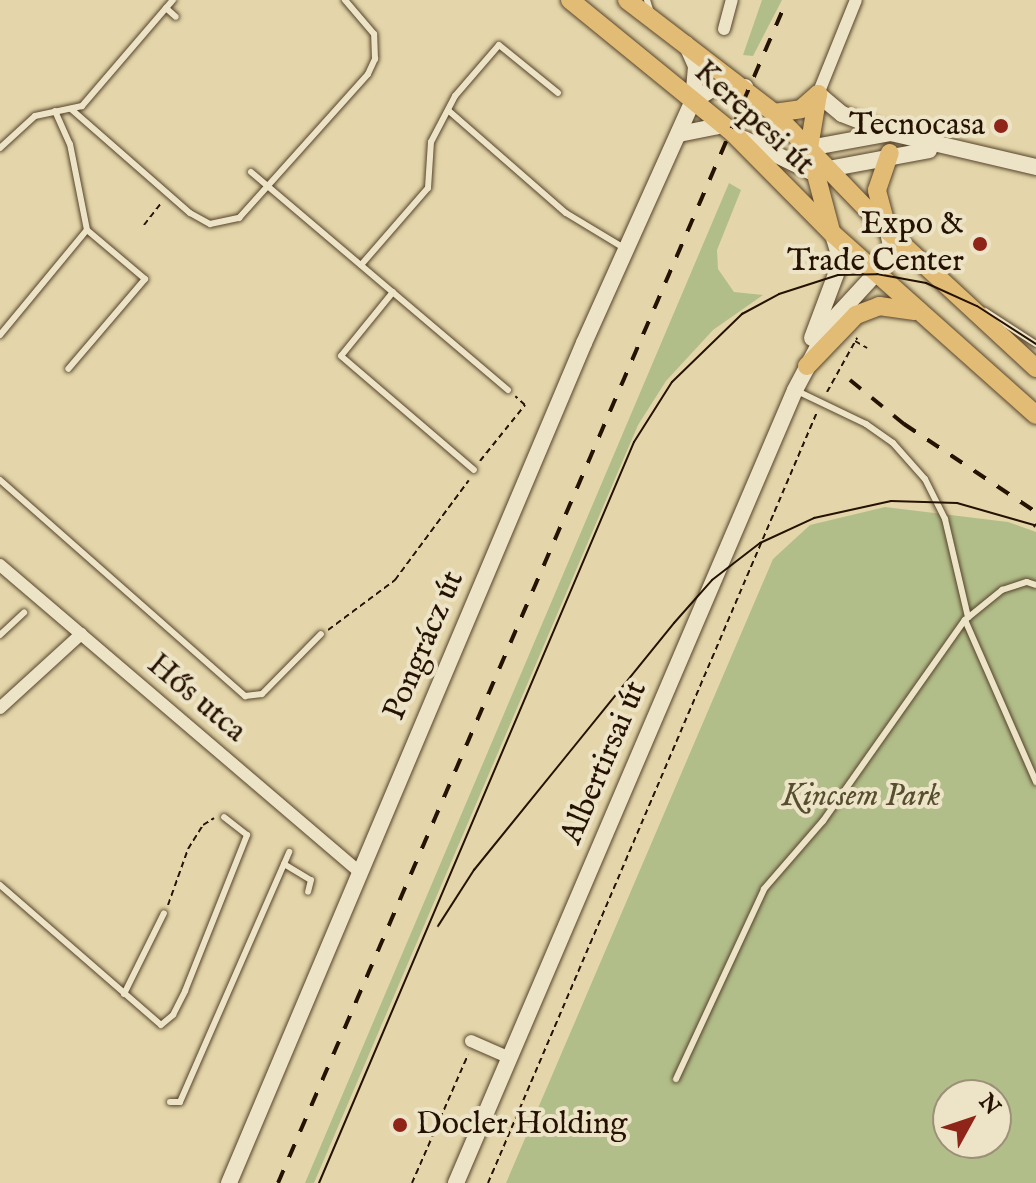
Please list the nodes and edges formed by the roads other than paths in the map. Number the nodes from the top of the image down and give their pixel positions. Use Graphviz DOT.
graph roads {
  1 [pos="173,0"];
  2 [pos="345,0"];
  3 [pos="570,0"];
  4 [pos="627,0"];
  5 [pos="647,0"];
  6 [pos="732,0"];
  7 [pos="856,0"];
  8 [pos="166,8"];
  9 [pos="176,17"];
  10 [pos="654,20"];
  11 [pos="724,29"];
  12 [pos="685,42"];
  13 [pos="745,87"];
  14 [pos="558,93"];
  15 [pos="818,94"];
  16 [pos="693,101"];
  17 [pos="71,109"];
  18 [pos="55,111"];
  19 [pos="449,111"];
  20 [pos="774,113"];
  21 [pos="728,129"];
  22 [pos="891,133"];
  23 [pos="679,134"];
  24 [pos="0,148"];
  25 [pos="809,148"];
  26 [pos="947,150"];
  27 [pos="890,153"];
  28 [pos="1036,167"];
  29 [pos="251,172"];
  30 [pos="812,172"];
  31 [pos="833,172"];
  32 [pos="270,188"];
  33 [pos="87,230"];
  34 [pos="833,234"];
  35 [pos="890,239"];
  36 [pos="627,250"];
  37 [pos="361,265"];
  38 [pos="877,274"];
  39 [pos="393,292"];
  40 [pos="952,293"];
  41 [pos="920,312"];
  42 [pos="0,335"];
  43 [pos="1036,344"];
  44 [pos="807,366"];
  45 [pos="1036,368"];
  46 [pos="68,369"];
  47 [pos="508,390"];
  48 [pos="795,390"];
  49 [pos="1036,415"];
  50 [pos="474,470"];
  51 [pos="0,480"];
  52 [pos="0,565"];
  53 [pos="1036,585"];
  54 [pos="24,613"];
  55 [pos="967,618"];
  56 [pos="81,634"];
  57 [pos="321,634"];
  58 [pos="0,635"];
  59 [pos="0,708"];
  60 [pos="1036,782"];
  61 [pos="224,817"];
  62 [pos="289,852"];
  63 [pos="284,864"];
  64 [pos="359,872"];
  65 [pos="0,885"];
  66 [pos="308,892"];
  67 [pos="164,913"];
  68 [pos="124,994"];
  69 [pos="472,1042"];
  70 [pos="510,1058"];
  71 [pos="676,1079"];
  72 [pos="170,1102"];
  73 [pos="229,1183"];
  74 [pos="456,1183"];
  1 -- 8 [label="lane"];
  2 -- 32 [label="lane"];
  3 -- 16 [label="main road, Kerepesi út"];
  4 -- 10 [label="main road, Kerepesi út"];
  5 -- 10 [label="lane"];
  6 -- 11 [label="street"];
  7 -- 15 [label="street"];
  8 -- 9 [label="lane"];
  8 -- 17 [label="lane"];
  10 -- 12 [label="main road, Kerepesi út"];
  12 -- 13 [label="main road, Kerepesi út"];
  12 -- 16 [label="street, Pongrácz út"];
  13 -- 16 [label="street"];
  13 -- 20 [label="main road, Kerepesi út"];
  14 -- 19 [label="lane"];
  15 -- 20 [label="main road"];
  15 -- 22 [label="street"];
  15 -- 25 [label="main road"];
  16 -- 21 [label="main road, Kerepesi út"];
  16 -- 23 [label="street, Pongrácz út"];
  17 -- 18 [label="lane"];
  17 -- 32 [label="lane"];
  18 -- 24 [label="lane"];
  18 -- 33 [label="lane"];
  19 -- 36 [label="lane"];
  19 -- 37 [label="lane"];
  20 -- 25 [label="main road, Kerepesi út"];
  21 -- 23 [label="street"];
  21 -- 30 [label="street"];
  21 -- 34 [label="main road, Kerepesi út"];
  22 -- 25 [label="street"];
  22 -- 26 [label="street"];
  23 -- 36 [label="street, Pongrácz út"];
  25 -- 30 [label="main road"];
  25 -- 31 [label="main road, Kerepesi út"];
  26 -- 27 [label="street"];
  26 -- 28 [label="street"];
  27 -- 31 [label="street"];
  27 -- 35 [label="main road"];
  29 -- 32 [label="lane"];
  30 -- 31 [label="street"];
  30 -- 34 [label="main road"];
  31 -- 35 [label="main road, Kerepesi út"];
  32 -- 37 [label="lane"];
  33 -- 42 [label="lane"];
  33 -- 46 [label="lane"];
  34 -- 38 [label="main road, Kerepesi út"];
  34 -- 44 [label="street, Albertirsai út"];
  35 -- 38 [label="street, Albertirsai út"];
  35 -- 40 [label="main road, Kerepesi út"];
  36 -- 64 [label="street, Pongrácz út"];
  37 -- 39 [label="lane"];
  38 -- 41 [label="main road, Kerepesi út"];
  38 -- 44 [label="street, Albertirsai út"];
  39 -- 47 [label="lane"];
  39 -- 50 [label="lane"];
  40 -- 43 [label="lane"];
  40 -- 45 [label="main road, Kerepesi út"];
  41 -- 44 [label="main road"];
  41 -- 49 [label="main road, Kerepesi út"];
  44 -- 48 [label="street, Albertirsai út"];
  48 -- 55 [label="lane"];
  48 -- 70 [label="street, Albertirsai út"];
  51 -- 57 [label="lane"];
  52 -- 56 [label="street, Hős utca"];
  53 -- 55 [label="lane"];
  54 -- 58 [label="lane"];
  55 -- 60 [label="lane"];
  55 -- 71 [label="lane"];
  56 -- 59 [label="street"];
  56 -- 64 [label="street, Hős utca"];
  61 -- 68 [label="lane"];
  62 -- 63 [label="lane"];
  63 -- 66 [label="lane"];
  63 -- 72 [label="lane"];
  64 -- 73 [label="street, Pongrácz út"];
  65 -- 68 [label="lane"];
  67 -- 68 [label="lane"];
  69 -- 70 [label="street"];
  70 -- 74 [label="street, Albertirsai út"];
}
